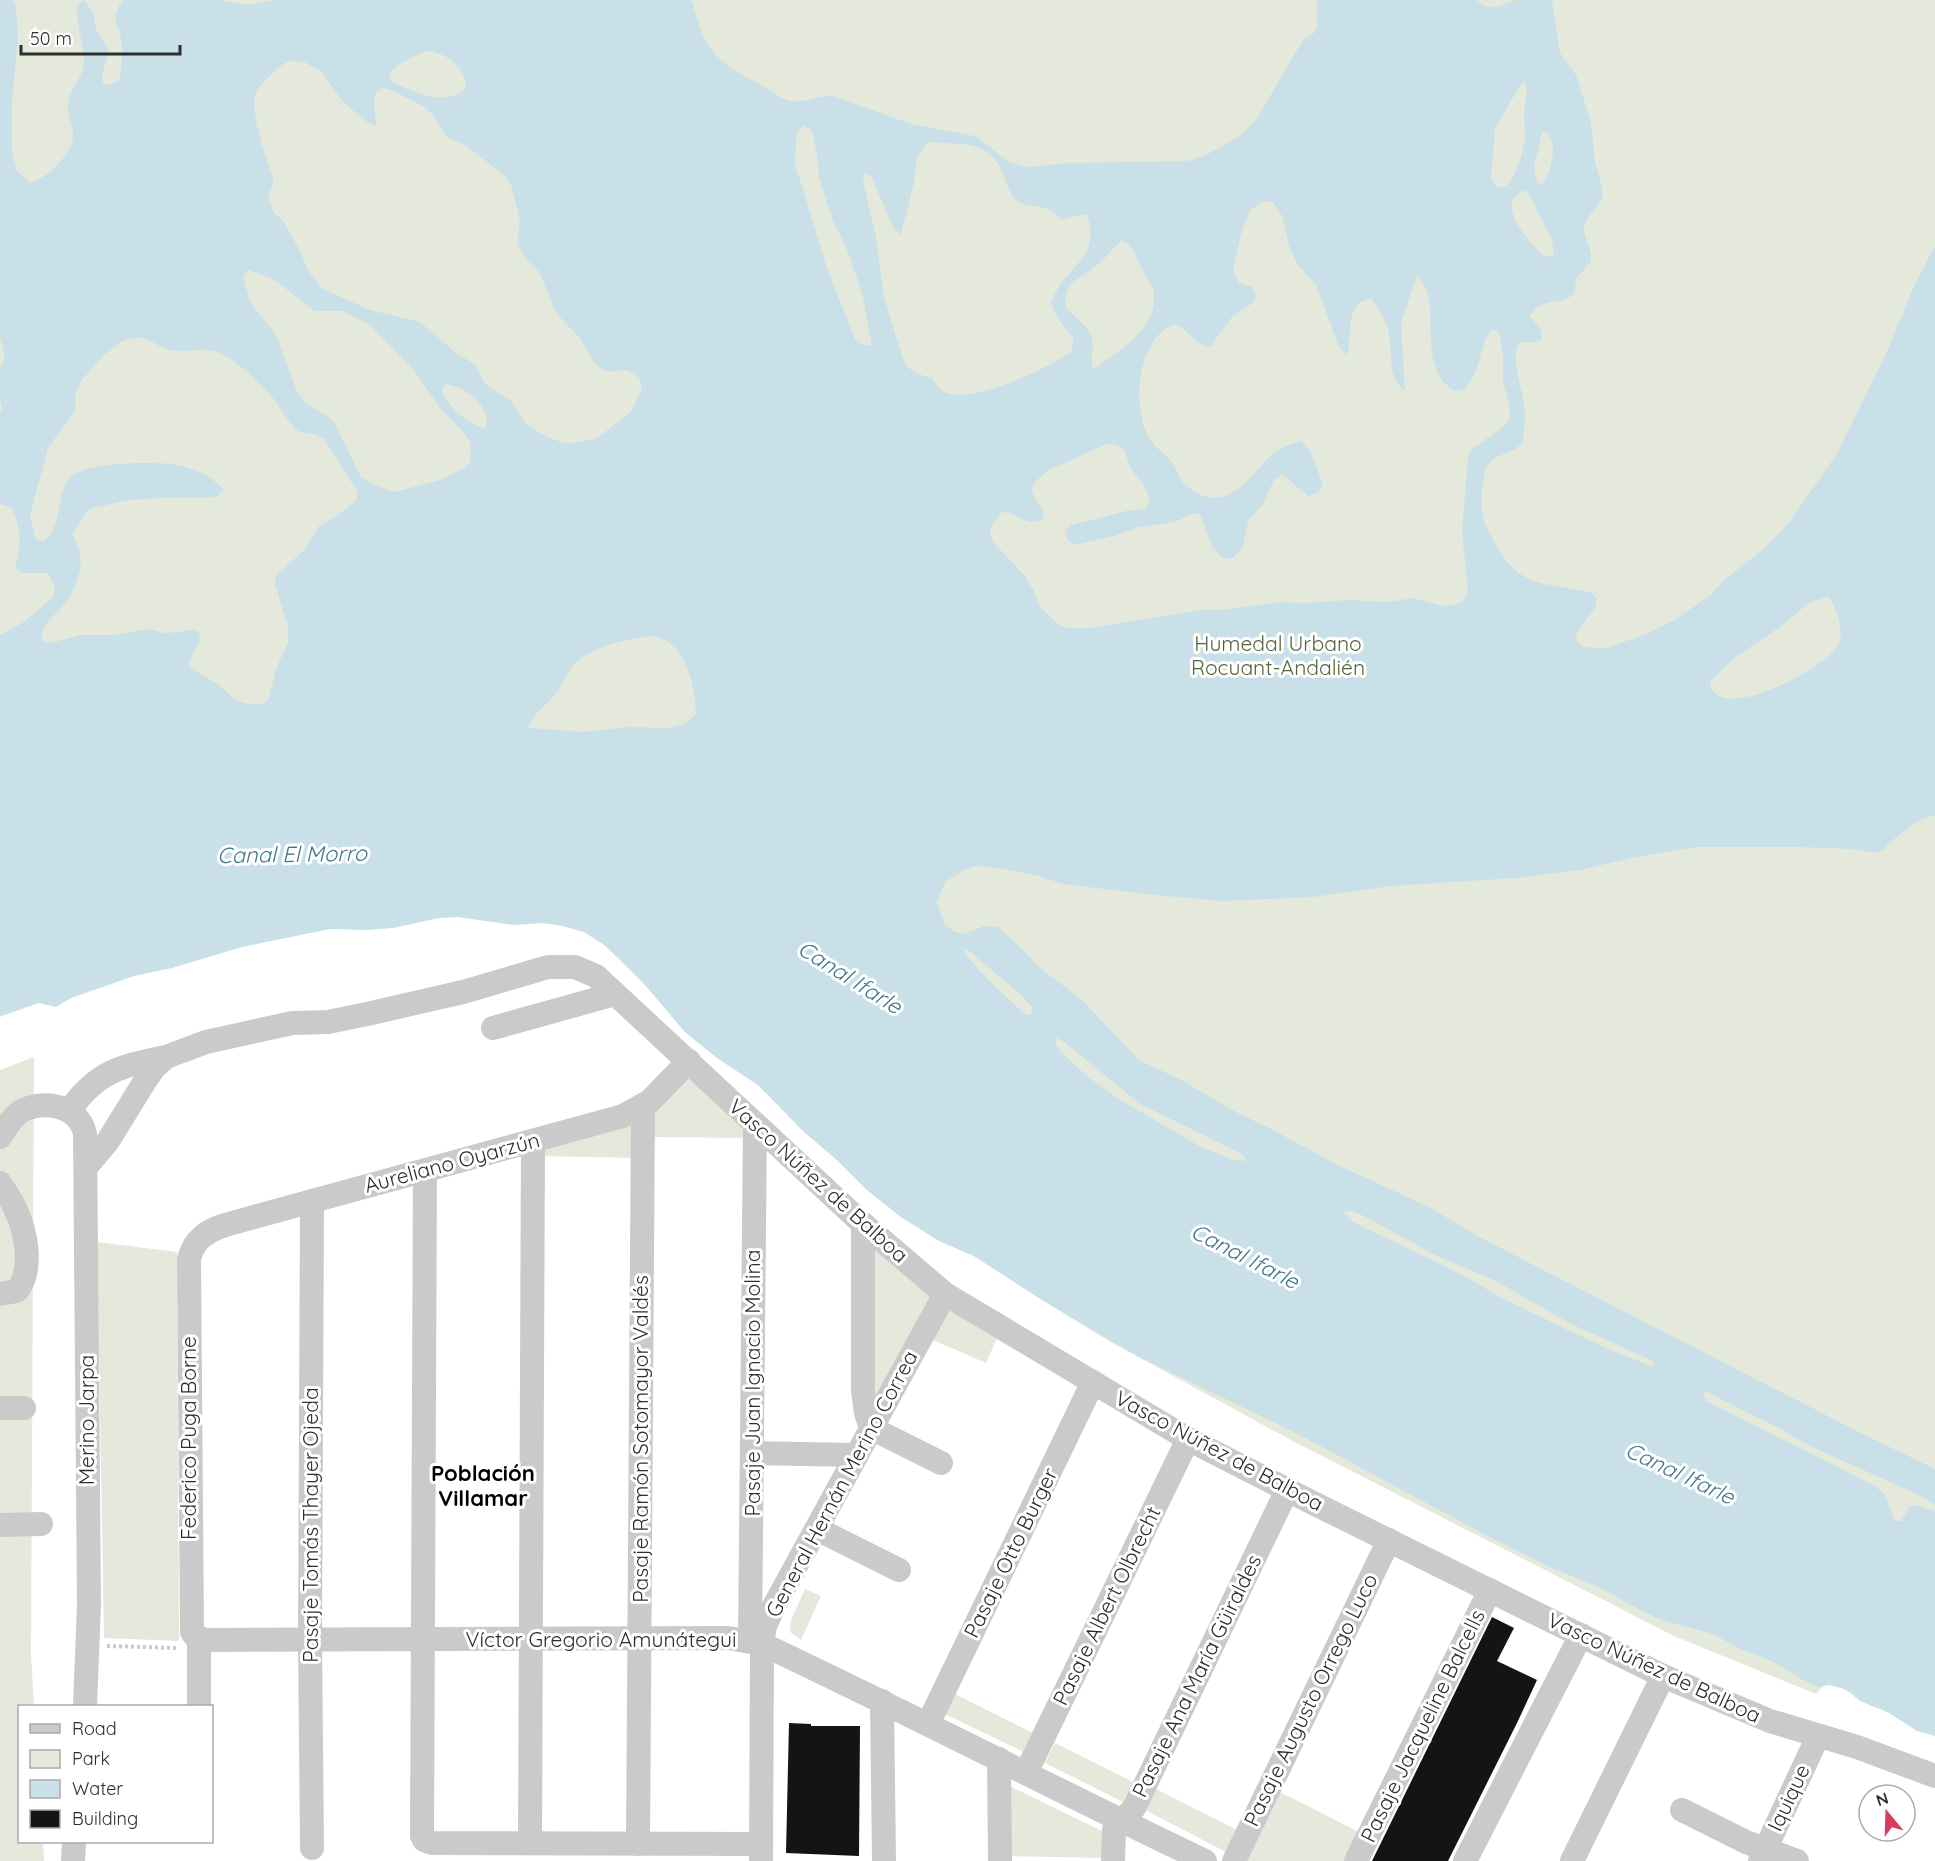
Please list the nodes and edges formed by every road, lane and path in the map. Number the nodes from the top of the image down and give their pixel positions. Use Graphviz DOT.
graph roads {
  1 [pos="615,994"];
  2 [pos="493,1028"];
  3 [pos="166,1057"];
  4 [pos="689,1061"];
  5 [pos="643,1107"];
  6 [pos="70,1110"];
  7 [pos="755,1124"];
  8 [pos="0,1137"];
  9 [pos="533,1141"];
  10 [pos="86,1167"];
  11 [pos="424,1171"];
  12 [pos="0,1183"];
  13 [pos="312,1202"];
  14 [pos="863,1224"];
  15 [pos="200,1238"];
  16 [pos="0,1294"];
  17 [pos="945,1294"];
  18 [pos="1094,1382"];
  19 [pos="0,1408"];
  20 [pos="24,1408"];
  21 [pos="871,1428"];
  22 [pos="1188,1439"];
  23 [pos="752,1453"];
  24 [pos="857,1455"];
  25 [pos="941,1463"];
  26 [pos="1287,1490"];
  27 [pos="40,1524"];
  28 [pos="0,1525"];
  29 [pos="817,1529"];
  30 [pos="1389,1540"];
  31 [pos="899,1570"];
  32 [pos="1490,1590"];
  33 [pos="1581,1635"];
  34 [pos="640,1638"];
  35 [pos="310,1639"];
  36 [pos="422,1639"];
  37 [pos="531,1639"];
  38 [pos="199,1643"];
  39 [pos="756,1643"];
  40 [pos="88,1646"];
  41 [pos="1663,1676"];
  42 [pos="882,1701"];
  43 [pos="85,1705"];
  44 [pos="200,1705"];
  45 [pos="928,1724"];
  46 [pos="1818,1736"];
  47 [pos="999,1759"];
  48 [pos="1026,1773"];
  49 [pos="1935,1776"];
  50 [pos="1682,1810"];
  51 [pos="1121,1821"];
  52 [pos="74,1843"];
  53 [pos="530,1843"];
  54 [pos="638,1844"];
  55 [pos="312,1848"];
  56 [pos="761,1853"];
  57 [pos="1762,1855"];
  58 [pos="73,1861"];
  59 [pos="884,1861"];
  60 [pos="1000,1861"];
  61 [pos="1113,1861"];
  62 [pos="1205,1861"];
  63 [pos="1234,1861"];
  64 [pos="1356,1861"];
  65 [pos="1465,1861"];
  66 [pos="1572,1861"];
  67 [pos="1797,1861"];
  1 -- 2 [label="street"];
  1 -- 3 [label="street, Vasco Núñez de Balboa"];
  1 -- 4 [label="street, Vasco Núñez de Balboa"];
  3 -- 6 [label="street"];
  3 -- 10 [label="street"];
  4 -- 5 [label="street, Aureliano Oyarzún"];
  4 -- 7 [label="street, Vasco Núñez de Balboa"];
  5 -- 9 [label="street, Aureliano Oyarzún"];
  5 -- 34 [label="street, Pasaje Ramón Sotomayor Valdés"];
  6 -- 8 [label="street"];
  6 -- 10 [label="street, Merino Jarpa"];
  7 -- 14 [label="street, Vasco Núñez de Balboa"];
  7 -- 23 [label="street, Pasaje Juan Ignacio Molina"];
  9 -- 11 [label="street, Aureliano Oyarzún"];
  9 -- 37 [label="street"];
  10 -- 40 [label="street, Merino Jarpa"];
  11 -- 13 [label="street, Aureliano Oyarzún"];
  11 -- 36 [label="street"];
  12 -- 16 [label="street"];
  13 -- 15 [label="street, Aureliano Oyarzún"];
  13 -- 35 [label="street, Pasaje Tomás Thayer Ojeda"];
  14 -- 17 [label="street, Vasco Núñez de Balboa"];
  14 -- 21 [label="street"];
  15 -- 38 [label="street, Federico Puga Borne"];
  17 -- 18 [label="street, Vasco Núñez de Balboa"];
  17 -- 21 [label="street, General Hernán Merino Correa"];
  18 -- 22 [label="street, Vasco Núñez de Balboa"];
  18 -- 45 [label="street, Pasaje Otto Burger"];
  19 -- 20 [label="street"];
  21 -- 24 [label="street, General Hernán Merino Correa"];
  21 -- 25 [label="street"];
  22 -- 26 [label="street, Vasco Núñez de Balboa"];
  22 -- 48 [label="street, Pasaje Albert Olbrecht"];
  23 -- 24 [label="street"];
  23 -- 39 [label="street, Pasaje Juan Ignacio Molina"];
  24 -- 29 [label="street, General Hernán Merino Correa"];
  26 -- 30 [label="street, Vasco Núñez de Balboa"];
  26 -- 51 [label="street, Pasaje Ana María Güiraldes"];
  27 -- 28 [label="street"];
  29 -- 31 [label="street"];
  29 -- 39 [label="street, General Hernán Merino Correa"];
  30 -- 32 [label="street, Vasco Núñez de Balboa"];
  30 -- 63 [label="street, Pasaje Augusto Orrego Luco"];
  32 -- 33 [label="street, Vasco Núñez de Balboa"];
  32 -- 64 [label="street, Pasaje Jacqueline Balcells"];
  33 -- 41 [label="street, Vasco Núñez de Balboa"];
  33 -- 65 [label="street"];
  34 -- 37 [label="street, Víctor Gregorio Amunátegui"];
  34 -- 39 [label="street, Víctor Gregorio Amunátegui"];
  34 -- 54 [label="street, Pasaje Ramón Sotomayor Valdés"];
  35 -- 36 [label="street, Víctor Gregorio Amunátegui"];
  35 -- 38 [label="street, Víctor Gregorio Amunátegui"];
  35 -- 55 [label="street, Pasaje Tomás Thayer Ojeda"];
  36 -- 37 [label="street, Víctor Gregorio Amunátegui"];
  36 -- 53 [label="street"];
  37 -- 53 [label="street"];
  38 -- 40 [label="path"];
  38 -- 44 [label="street, Federico Puga Borne"];
  39 -- 42 [label="street, Víctor Gregorio Amunátegui"];
  39 -- 56 [label="street, General Hernán Merino Correa"];
  40 -- 43 [label="street, Merino Jarpa"];
  41 -- 46 [label="street, Vasco Núñez de Balboa"];
  41 -- 66 [label="street"];
  42 -- 45 [label="street, Víctor Gregorio Amunátegui"];
  42 -- 59 [label="street"];
  45 -- 47 [label="street, Víctor Gregorio Amunátegui"];
  46 -- 49 [label="street, Vasco Núñez de Balboa"];
  46 -- 57 [label="street, Iquique"];
  47 -- 48 [label="street, Víctor Gregorio Amunátegui"];
  47 -- 60 [label="street"];
  48 -- 51 [label="street, Víctor Gregorio Amunátegui"];
  50 -- 57 [label="street"];
  51 -- 61 [label="street, Pasaje Ana María Güiraldes"];
  51 -- 62 [label="street, Víctor Gregorio Amunátegui"];
  52 -- 58 [label="street"];
  53 -- 54 [label="street"];
  54 -- 56 [label="street"];
  57 -- 67 [label="street"];
}
